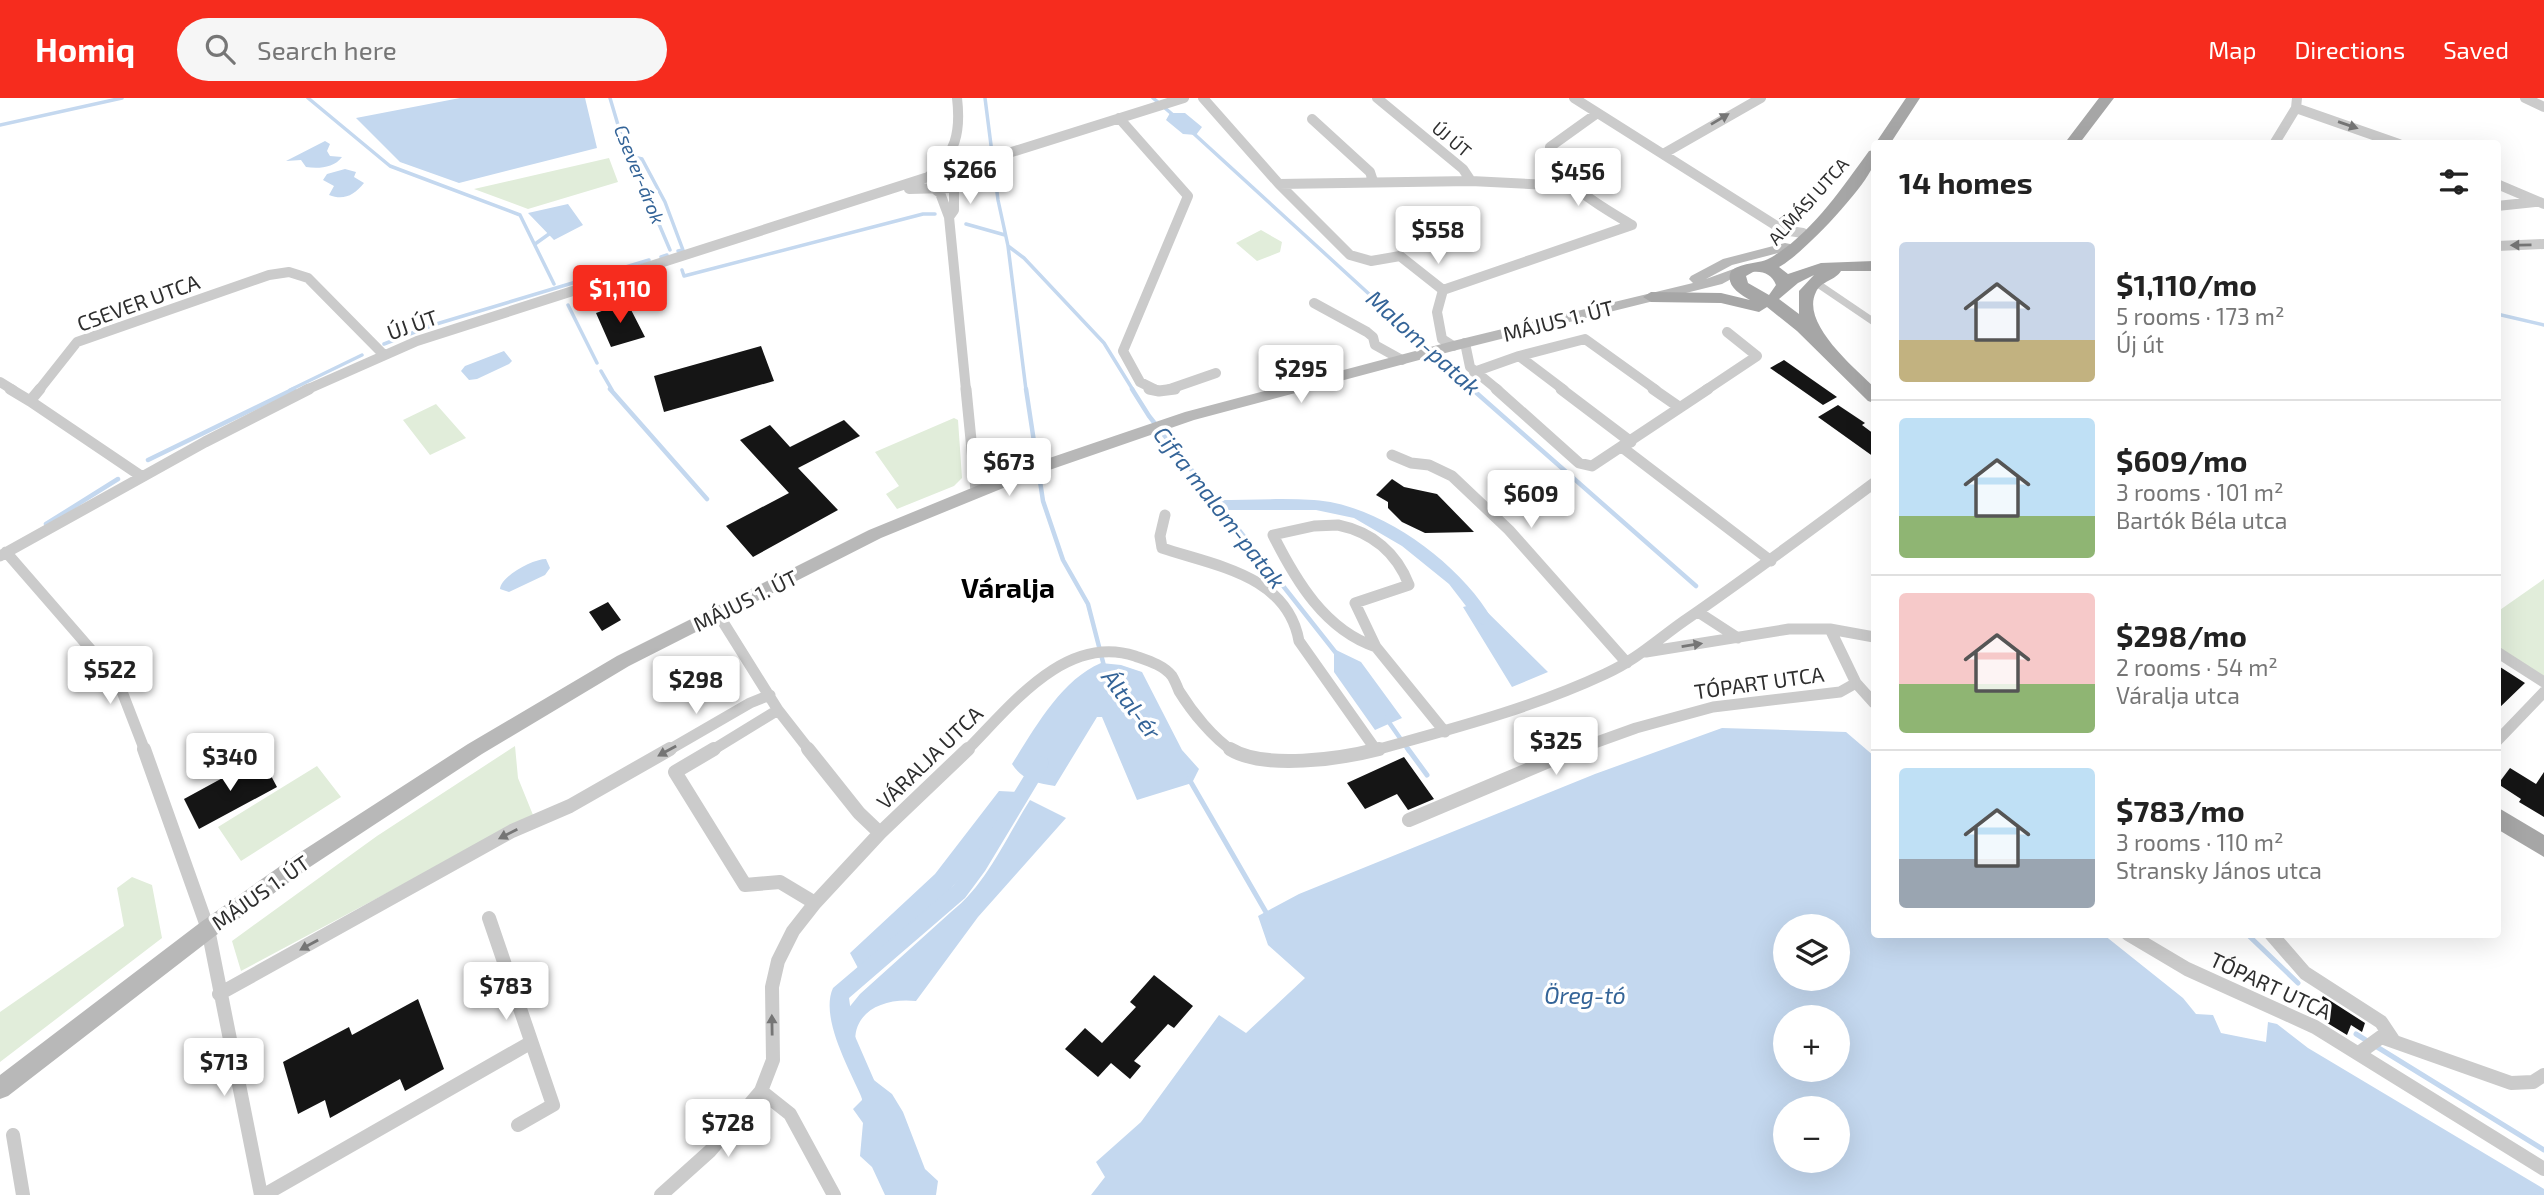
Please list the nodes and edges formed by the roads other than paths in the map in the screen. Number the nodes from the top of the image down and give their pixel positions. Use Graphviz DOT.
graph roads {
  1 [pos="957,98"];
  2 [pos="1184,98"];
  3 [pos="1203,98"];
  4 [pos="1377,98"];
  5 [pos="1574,98"];
  6 [pos="1761,98"];
  7 [pos="2107,98"];
  8 [pos="2525,98"];
  9 [pos="1906,101"];
  10 [pos="2296,103"];
  11 [pos="2544,107"];
  12 [pos="1596,114"];
  13 [pos="1300,117"];
  14 [pos="1119,118"];
  15 [pos="1884,140"];
  16 [pos="2074,140"];
  17 [pos="2276,140"];
  18 [pos="2389,140"];
  19 [pos="955,149"];
  20 [pos="1663,154"];
  21 [pos="1871,158"];
  22 [pos="944,163"];
  23 [pos="964,163"];
  24 [pos="928,177"];
  25 [pos="1373,181"];
  26 [pos="1471,181"];
  27 [pos="954,183"];
  28 [pos="1279,184"];
  29 [pos="1571,186"];
  30 [pos="2501,186"];
  31 [pos="933,189"];
  32 [pos="867,198"];
  33 [pos="2541,203"];
  34 [pos="2501,206"];
  35 [pos="949,217"];
  36 [pos="1818,222"];
  37 [pos="1784,238"];
  38 [pos="2544,244"];
  39 [pos="2501,246"];
  40 [pos="1871,266"];
  41 [pos="1765,267"];
  42 [pos="1739,271"];
  43 [pos="1815,282"];
  44 [pos="1784,288"];
  45 [pos="1443,289"];
  46 [pos="1750,292"];
  47 [pos="1651,298"];
  48 [pos="1314,303"];
  49 [pos="1871,320"];
  50 [pos="1727,332"];
  51 [pos="1816,338"];
  52 [pos="1375,345"];
  53 [pos="1446,348"];
  54 [pos="383,354"];
  55 [pos="1519,356"];
  56 [pos="1402,360"];
  57 [pos="1474,372"];
  58 [pos="1216,373"];
  59 [pos="0,382"];
  60 [pos="1871,394"];
  61 [pos="30,401"];
  62 [pos="1679,407"];
  63 [pos="1627,444"];
  64 [pos="1392,455"];
  65 [pos="141,476"];
  66 [pos="1871,485"];
  67 [pos="976,491"];
  68 [pos="1165,515"];
  69 [pos="3,554"];
  70 [pos="1771,561"];
  71 [pos="1741,582"];
  72 [pos="1698,612"];
  73 [pos="718,614"];
  74 [pos="1830,629"];
  75 [pos="1871,637"];
  76 [pos="1738,638"];
  77 [pos="1376,647"];
  78 [pos="1646,652"];
  79 [pos="2501,655"];
  80 [pos="1627,663"];
  81 [pos="1856,682"];
  82 [pos="2544,682"];
  83 [pos="2544,692"];
  84 [pos="770,695"];
  85 [pos="1871,700"];
  86 [pos="778,710"];
  87 [pos="1445,732"];
  88 [pos="2501,737"];
  89 [pos="1376,750"];
  90 [pos="1409,820"];
  91 [pos="2501,820"];
  92 [pos="880,833"];
  93 [pos="2544,847"];
  94 [pos="815,903"];
  95 [pos="489,918"];
  96 [pos="208,929"];
  97 [pos="2135,938"];
  98 [pos="2274,938"];
  99 [pos="219,994"];
  100 [pos="530,1043"];
  101 [pos="2374,1044"];
  102 [pos="2544,1075"];
  103 [pos="0,1088"];
  104 [pos="761,1091"];
  105 [pos="518,1125"];
  106 [pos="13,1135"];
  107 [pos="2544,1169"];
  108 [pos="23,1195"];
  109 [pos="262,1195"];
  110 [pos="661,1195"];
  111 [pos="834,1195"];
  1 -- 19 [label="street"];
  2 -- 14 [label="street"];
  3 -- 28 [label="street"];
  4 -- 26 [label="street, ÚJ ÚT"];
  5 -- 12 [label="street"];
  20 -- 6 [label="street, one-way"];
  7 -- 16 [label="main road"];
  8 -- 11 [label="street"];
  9 -- 15 [label="main road"];
  10 -- 17 [label="street"];
  10 -- 18 [label="street, one-way"];
  12 -- 20 [label="street"];
  12 -- 29 [label="street"];
  13 -- 25 [label="street"];
  14 -- 23 [label="street"];
  14 -- 58 [label="street"];
  19 -- 22 [label="street"];
  19 -- 23 [label="street"];
  20 -- 37 [label="street"];
  21 -- 36 [label="main road, ALMÁSI UTCA"];
  22 -- 23 [label="street"];
  22 -- 24 [label="street"];
  23 -- 27 [label="street"];
  24 -- 31 [label="street"];
  24 -- 32 [label="street, ÚJ ÚT"];
  25 -- 26 [label="street, ÚJ ÚT"];
  25 -- 28 [label="street, ÚJ ÚT"];
  26 -- 29 [label="street, ÚJ ÚT"];
  27 -- 31 [label="street, ÚJ ÚT"];
  27 -- 35 [label="street"];
  28 -- 45 [label="street"];
  29 -- 45 [label="street"];
  30 -- 33 [label="street"];
  31 -- 32 [label="street, ÚJ ÚT"];
  31 -- 35 [label="street"];
  32 -- 54 [label="street, ÚJ ÚT"];
  33 -- 34 [label="street"];
  35 -- 67 [label="street"];
  36 -- 37 [label="main road"];
  36 -- 41 [label="main road, ALMÁSI UTCA"];
  37 -- 47 [label="main road"];
  38 -- 39 [label="street, one-way"];
  40 -- 43 [label="main road"];
  40 -- 44 [label="main road"];
  41 -- 42 [label="main road"];
  41 -- 44 [label="main road"];
  42 -- 46 [label="main road"];
  42 -- 47 [label="main road, MÁJUS 1. ÚT"];
  43 -- 49 [label="street"];
  43 -- 51 [label="main road"];
  44 -- 46 [label="main road"];
  44 -- 51 [label="main road"];
  45 -- 53 [label="street"];
  46 -- 47 [label="main road, MÁJUS 1. ÚT"];
  46 -- 51 [label="main road"];
  47 -- 51 [label="main road"];
  47 -- 53 [label="main road, MÁJUS 1. ÚT"];
  48 -- 52 [label="street"];
  50 -- 62 [label="street"];
  51 -- 60 [label="main road"];
  52 -- 56 [label="street"];
  53 -- 56 [label="main road, MÁJUS 1. ÚT"];
  53 -- 57 [label="street"];
  54 -- 61 [label="street, CSEVER UTCA"];
  54 -- 65 [label="street, ÚJ ÚT"];
  55 -- 57 [label="street, MÁJUS 1. ÚT"];
  55 -- 62 [label="street, MÁJUS 1. ÚT"];
  55 -- 63 [label="street, MÁJUS 1. ÚT"];
  56 -- 67 [label="main road, MÁJUS 1. ÚT"];
  57 -- 63 [label="street"];
  59 -- 61 [label="street"];
  61 -- 65 [label="street"];
  62 -- 63 [label="street"];
  63 -- 70 [label="street"];
  64 -- 80 [label="street"];
  65 -- 69 [label="street, ÚJ ÚT"];
  66 -- 70 [label="street"];
  67 -- 73 [label="main road, MÁJUS 1. ÚT"];
  68 -- 89 [label="street"];
  69 -- 96 [label="street"];
  70 -- 71 [label="street"];
  71 -- 72 [label="street"];
  72 -- 76 [label="street"];
  72 -- 78 [label="street"];
  73 -- 84 [label="street"];
  73 -- 96 [label="main road, MÁJUS 1. ÚT"];
  74 -- 75 [label="street"];
  74 -- 76 [label="street"];
  74 -- 81 [label="street, TÓPART UTCA"];
  78 -- 76 [label="street, one-way"];
  77 -- 77 [label="street"];
  77 -- 87 [label="street"];
  78 -- 80 [label="street"];
  79 -- 82 [label="street"];
  80 -- 87 [label="street"];
  81 -- 85 [label="street, TÓPART UTCA"];
  81 -- 90 [label="street, TÓPART UTCA"];
  83 -- 88 [label="street"];
  84 -- 86 [label="street"];
  84 -- 99 [label="street, one-way"];
  86 -- 92 [label="street"];
  86 -- 94 [label="street"];
  87 -- 89 [label="street"];
  89 -- 92 [label="street, VÁRALJA UTCA"];
  91 -- 93 [label="main road"];
  92 -- 94 [label="street, VÁRALJA UTCA"];
  104 -- 94 [label="street, VÁRALJA UTCA, one-way"];
  95 -- 100 [label="street"];
  96 -- 99 [label="street"];
  96 -- 103 [label="main road, MÁJUS 1. ÚT"];
  97 -- 101 [label="street, TÓPART UTCA"];
  98 -- 101 [label="street, TÓPART UTCA"];
  99 -- 109 [label="street"];
  100 -- 105 [label="street"];
  100 -- 109 [label="street"];
  101 -- 102 [label="street, TÓPART UTCA"];
  101 -- 107 [label="street, TÓPART UTCA"];
  104 -- 110 [label="street"];
  104 -- 111 [label="street"];
  106 -- 108 [label="street"];
}
